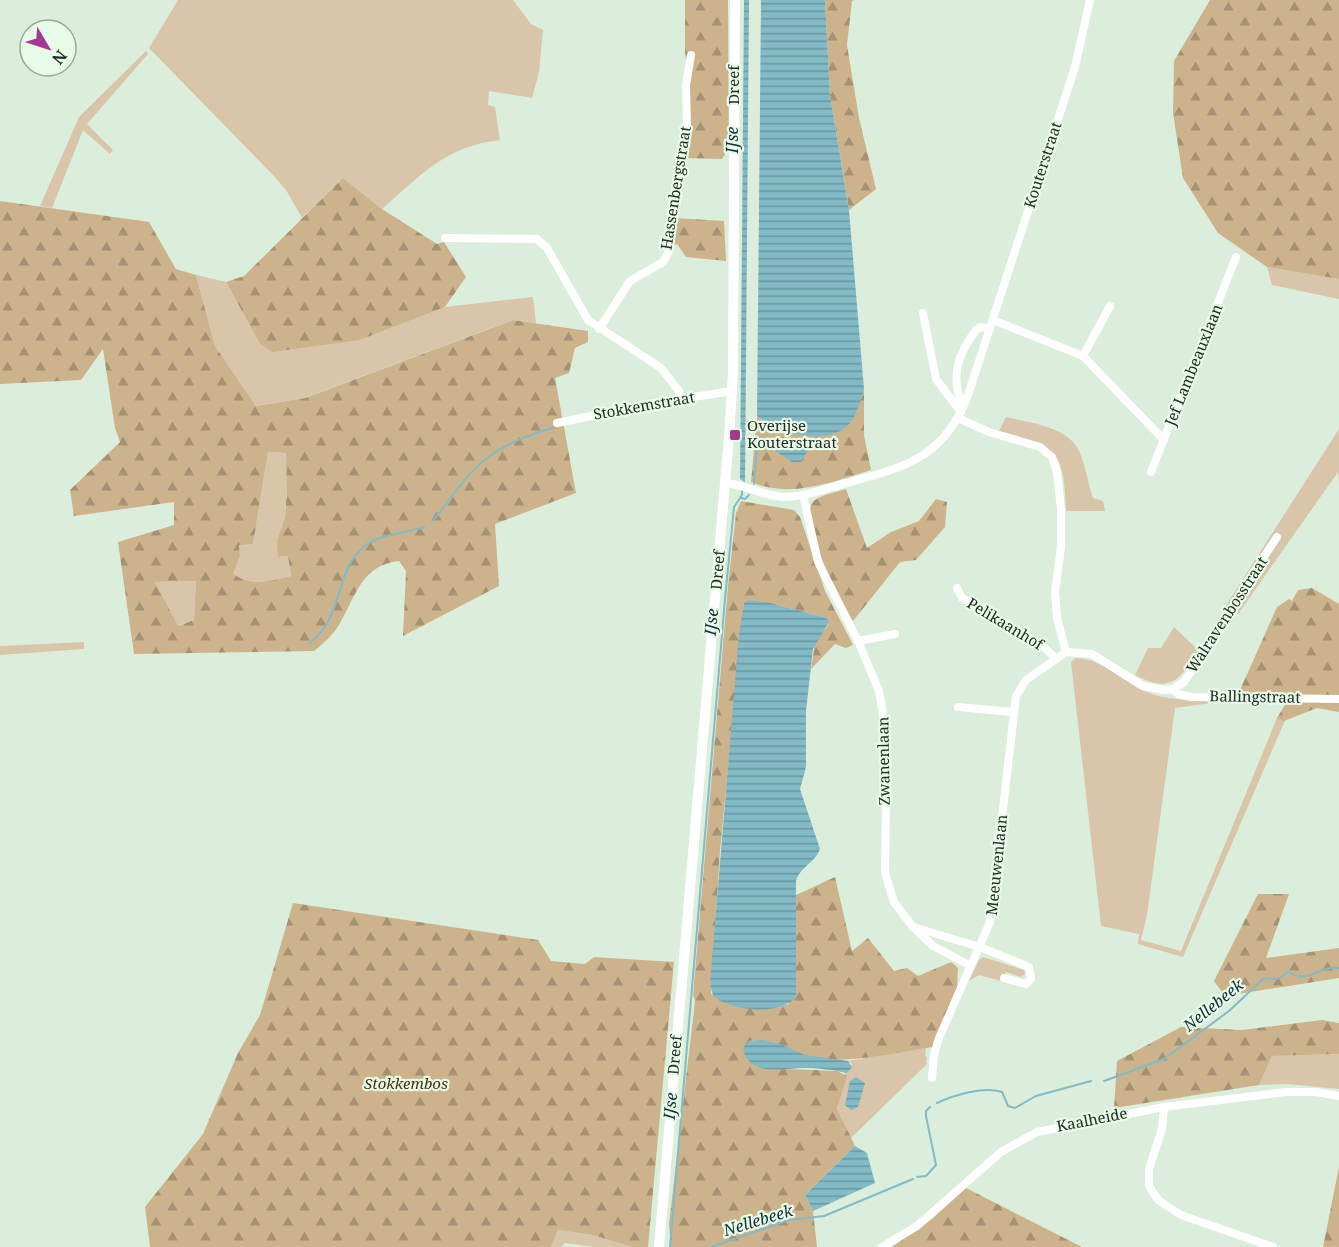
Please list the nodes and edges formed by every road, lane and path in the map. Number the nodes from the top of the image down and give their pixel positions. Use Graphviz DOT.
graph roads {
  1 [pos="735,0"];
  2 [pos="1090,0"];
  3 [pos="691,55"];
  4 [pos="445,238"];
  5 [pos="1236,257"];
  6 [pos="1110,306"];
  7 [pos="922,313"];
  8 [pos="993,320"];
  9 [pos="599,329"];
  10 [pos="990,329"];
  11 [pos="1083,356"];
  12 [pos="732,391"];
  13 [pos="681,399"];
  14 [pos="961,412"];
  15 [pos="557,423"];
  16 [pos="1164,440"];
  17 [pos="1150,472"];
  18 [pos="726,483"];
  19 [pos="803,495"];
  20 [pos="1277,537"];
  21 [pos="957,588"];
  22 [pos="895,634"];
  23 [pos="858,641"];
  24 [pos="1066,652"];
  25 [pos="1056,659"];
  26 [pos="1172,689"];
  27 [pos="1339,699"];
  28 [pos="958,707"];
  29 [pos="1012,712"];
  30 [pos="913,927"];
  31 [pos="980,947"];
  32 [pos="971,966"];
  33 [pos="1004,978"];
  34 [pos="932,1078"];
  35 [pos="1339,1096"];
  36 [pos="1164,1107"];
  37 [pos="659,1247"];
  38 [pos="882,1247"];
  39 [pos="1273,1247"];
  1 -- 12 [label="main road, Dreef"];
  2 -- 8 [label="street, Kouterstraat"];
  3 -- 9 [label="street, Hassenbergstraat"];
  4 -- 9 [label="street"];
  5 -- 16 [label="street, Jef Lambeauxlaan"];
  6 -- 11 [label="street"];
  7 -- 14 [label="street"];
  8 -- 10 [label="street, Kouterstraat"];
  8 -- 11 [label="street"];
  9 -- 13 [label="street"];
  10 -- 14 [label="street, Kouterstraat"];
  10 -- 14 [label="street"];
  11 -- 16 [label="street"];
  12 -- 13 [label="street, Stokkemstraat"];
  12 -- 18 [label="main road, Dreef"];
  13 -- 15 [label="street, Stokkemstraat"];
  14 -- 19 [label="street, Kouterstraat"];
  14 -- 24 [label="street"];
  16 -- 17 [label="street, Jef Lambeauxlaan"];
  18 -- 19 [label="street, Kouterstraat"];
  18 -- 37 [label="main road, Dreef"];
  19 -- 23 [label="street, Zwanenlaan"];
  20 -- 26 [label="street, Walravenbosstraat"];
  21 -- 25 [label="street, Pelikaanhof"];
  22 -- 23 [label="street"];
  23 -- 30 [label="street, Zwanenlaan"];
  24 -- 25 [label="street, Meeuwenlaan"];
  24 -- 26 [label="street, Ballingstraat"];
  25 -- 29 [label="street, Meeuwenlaan"];
  26 -- 27 [label="street, Ballingstraat"];
  28 -- 29 [label="street"];
  29 -- 31 [label="street, Meeuwenlaan"];
  30 -- 31 [label="street"];
  30 -- 32 [label="street, Zwanenlaan"];
  31 -- 32 [label="street, Meeuwenlaan"];
  31 -- 33 [label="street"];
  32 -- 34 [label="street, Meeuwenlaan"];
  35 -- 36 [label="street, Kaalheide"];
  36 -- 38 [label="street, Kaalheide"];
  36 -- 39 [label="street"];
}
